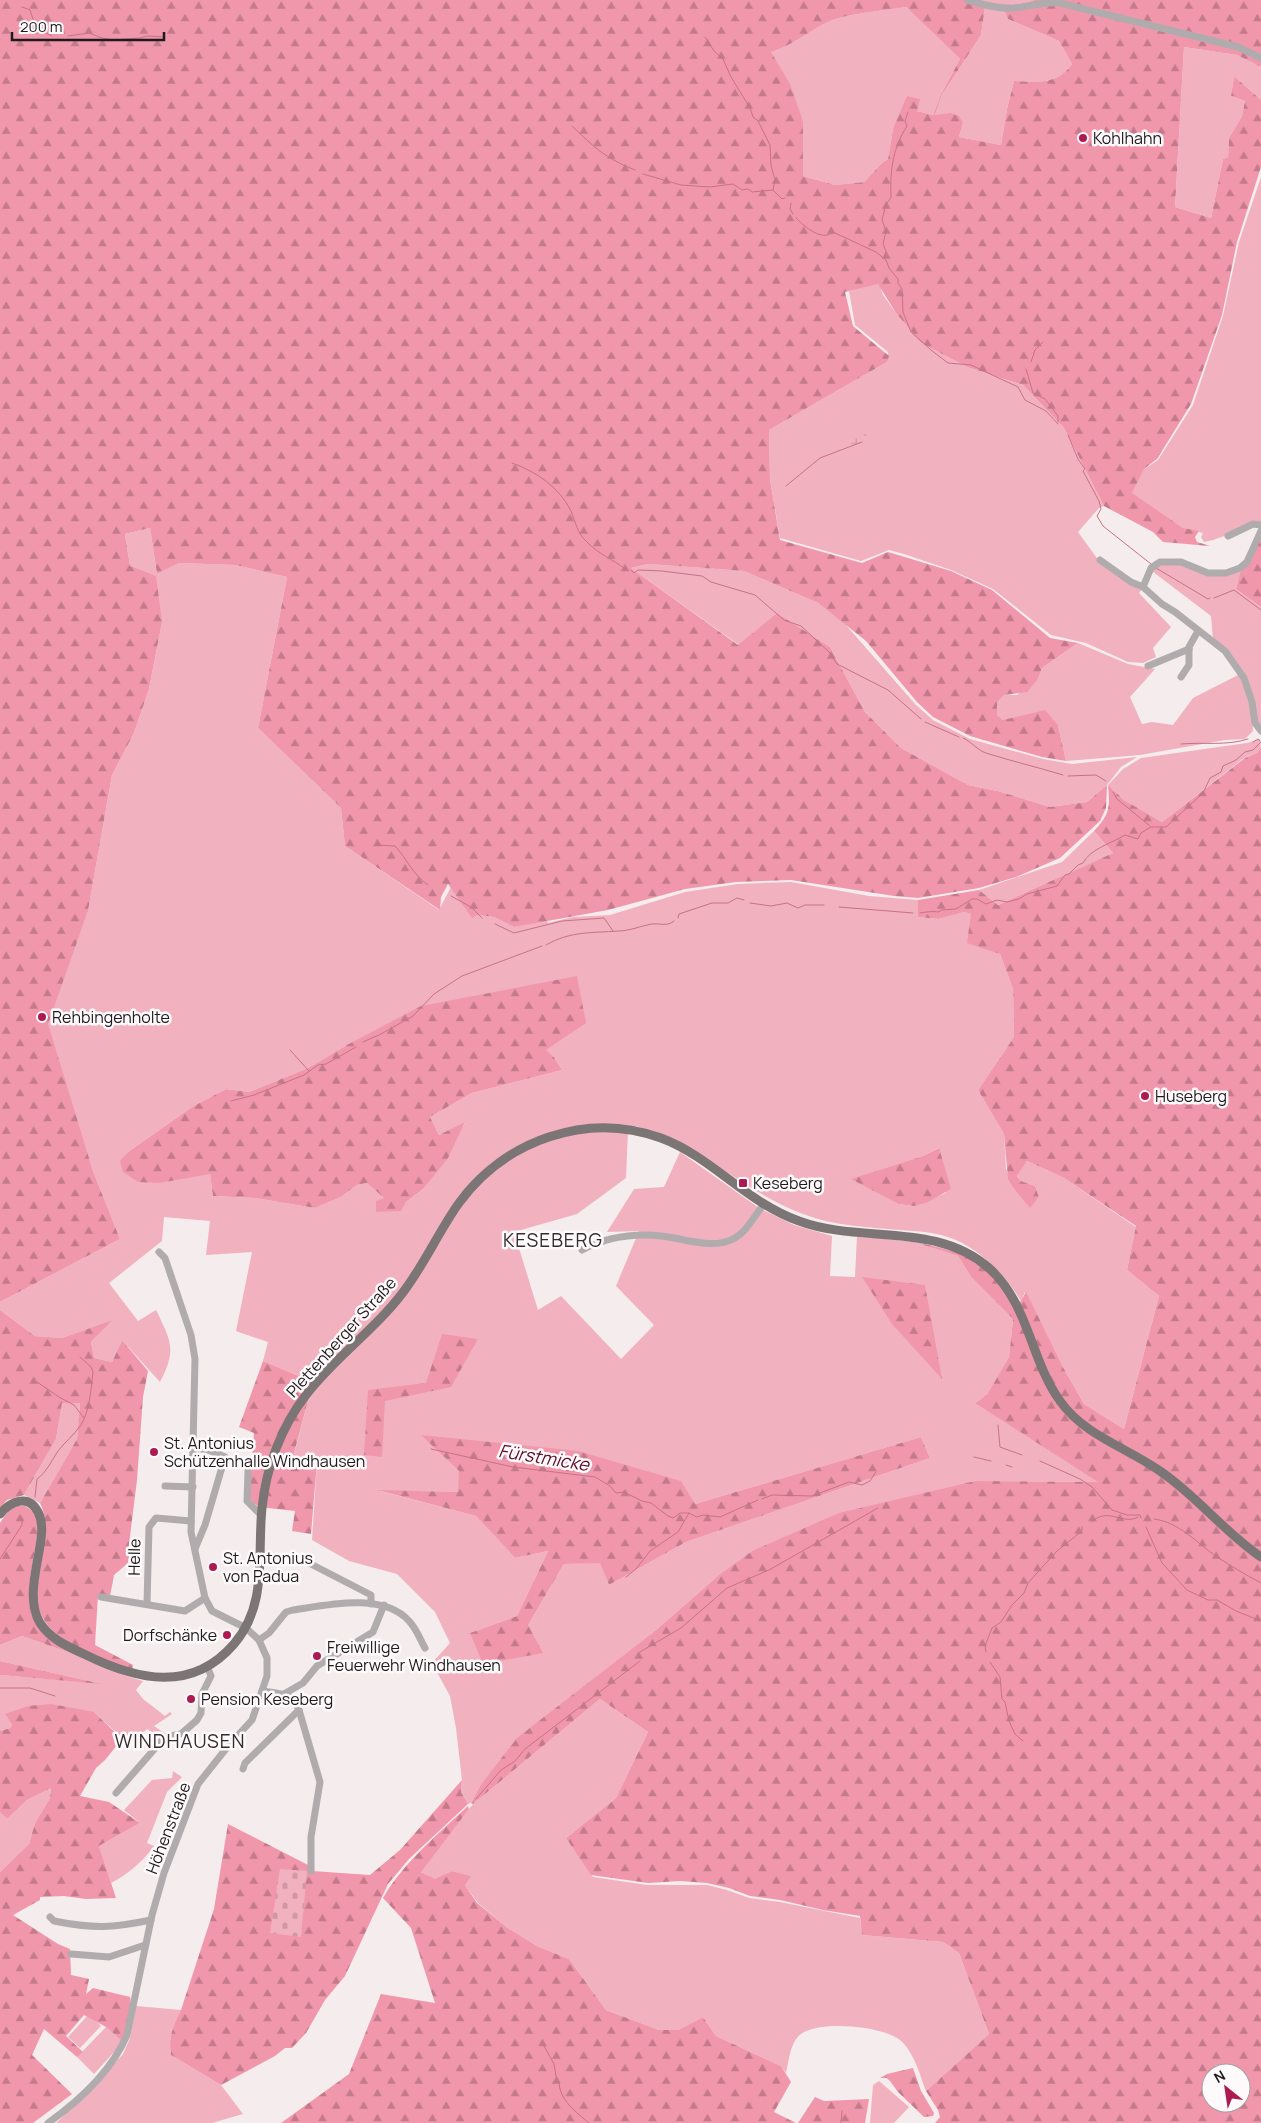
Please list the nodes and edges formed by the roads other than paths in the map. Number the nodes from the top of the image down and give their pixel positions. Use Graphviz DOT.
graph roads {
  1 [pos="967,0"];
  2 [pos="1261,58"];
  3 [pos="1261,525"];
  4 [pos="1261,531"];
  5 [pos="1228,536"];
  6 [pos="1100,560"];
  7 [pos="1143,586"];
  8 [pos="1198,631"];
  9 [pos="1189,649"];
  10 [pos="1148,666"];
  11 [pos="1181,677"];
  12 [pos="1261,731"];
  13 [pos="764,1204"];
  14 [pos="582,1250"];
  15 [pos="159,1252"];
  16 [pos="193,1449"];
  17 [pos="248,1471"];
  18 [pos="165,1486"];
  19 [pos="192,1488"];
  20 [pos="0,1514"];
  21 [pos="261,1515"];
  22 [pos="191,1521"];
  23 [pos="195,1550"];
  24 [pos="1261,1557"];
  25 [pos="307,1562"];
  26 [pos="101,1597"];
  27 [pos="205,1598"];
  28 [pos="147,1604"];
  29 [pos="371,1604"];
  30 [pos="384,1606"];
  31 [pos="246,1628"];
  32 [pos="259,1640"];
  33 [pos="425,1648"];
  34 [pos="207,1666"];
  35 [pos="262,1691"];
  36 [pos="284,1694"];
  37 [pos="299,1710"];
  38 [pos="243,1770"];
  39 [pos="116,1793"];
  40 [pos="311,1871"];
  41 [pos="50,1917"];
  42 [pos="151,1920"];
  43 [pos="145,1945"];
  44 [pos="71,1954"];
  45 [pos="48,2123"];
  1 -- 2 [label="street"];
  3 -- 5 [label="street"];
  4 -- 7 [label="street"];
  6 -- 7 [label="street"];
  7 -- 8 [label="street"];
  8 -- 9 [label="street"];
  8 -- 12 [label="street"];
  9 -- 10 [label="street"];
  9 -- 11 [label="street"];
  13 -- 14 [label="street"];
  13 -- 21 [label="main road, Plettenberger Straße"];
  13 -- 24 [label="main road, Plettenberger Straße"];
  15 -- 16 [label="street"];
  16 -- 19 [label="street"];
  16 -- 23 [label="street"];
  17 -- 21 [label="street"];
  18 -- 19 [label="street"];
  19 -- 22 [label="street"];
  20 -- 34 [label="main road, Plettenberger Straße"];
  21 -- 31 [label="main road, Plettenberger Straße"];
  22 -- 23 [label="street"];
  22 -- 28 [label="street, Helle"];
  23 -- 27 [label="street"];
  25 -- 29 [label="street"];
  26 -- 28 [label="street"];
  27 -- 28 [label="street"];
  27 -- 31 [label="street"];
  29 -- 30 [label="street"];
  29 -- 32 [label="street"];
  30 -- 33 [label="street"];
  30 -- 36 [label="street"];
  31 -- 32 [label="street"];
  31 -- 34 [label="main road, Plettenberger Straße"];
  32 -- 35 [label="street, Höhenstraße"];
  34 -- 39 [label="street"];
  35 -- 36 [label="street"];
  35 -- 42 [label="street, Höhenstraße"];
  36 -- 37 [label="street"];
  37 -- 38 [label="street"];
  37 -- 40 [label="street"];
  41 -- 42 [label="street"];
  42 -- 43 [label="street, Höhenstraße"];
  43 -- 44 [label="street"];
  43 -- 45 [label="street, Höhenstraße"];
}
